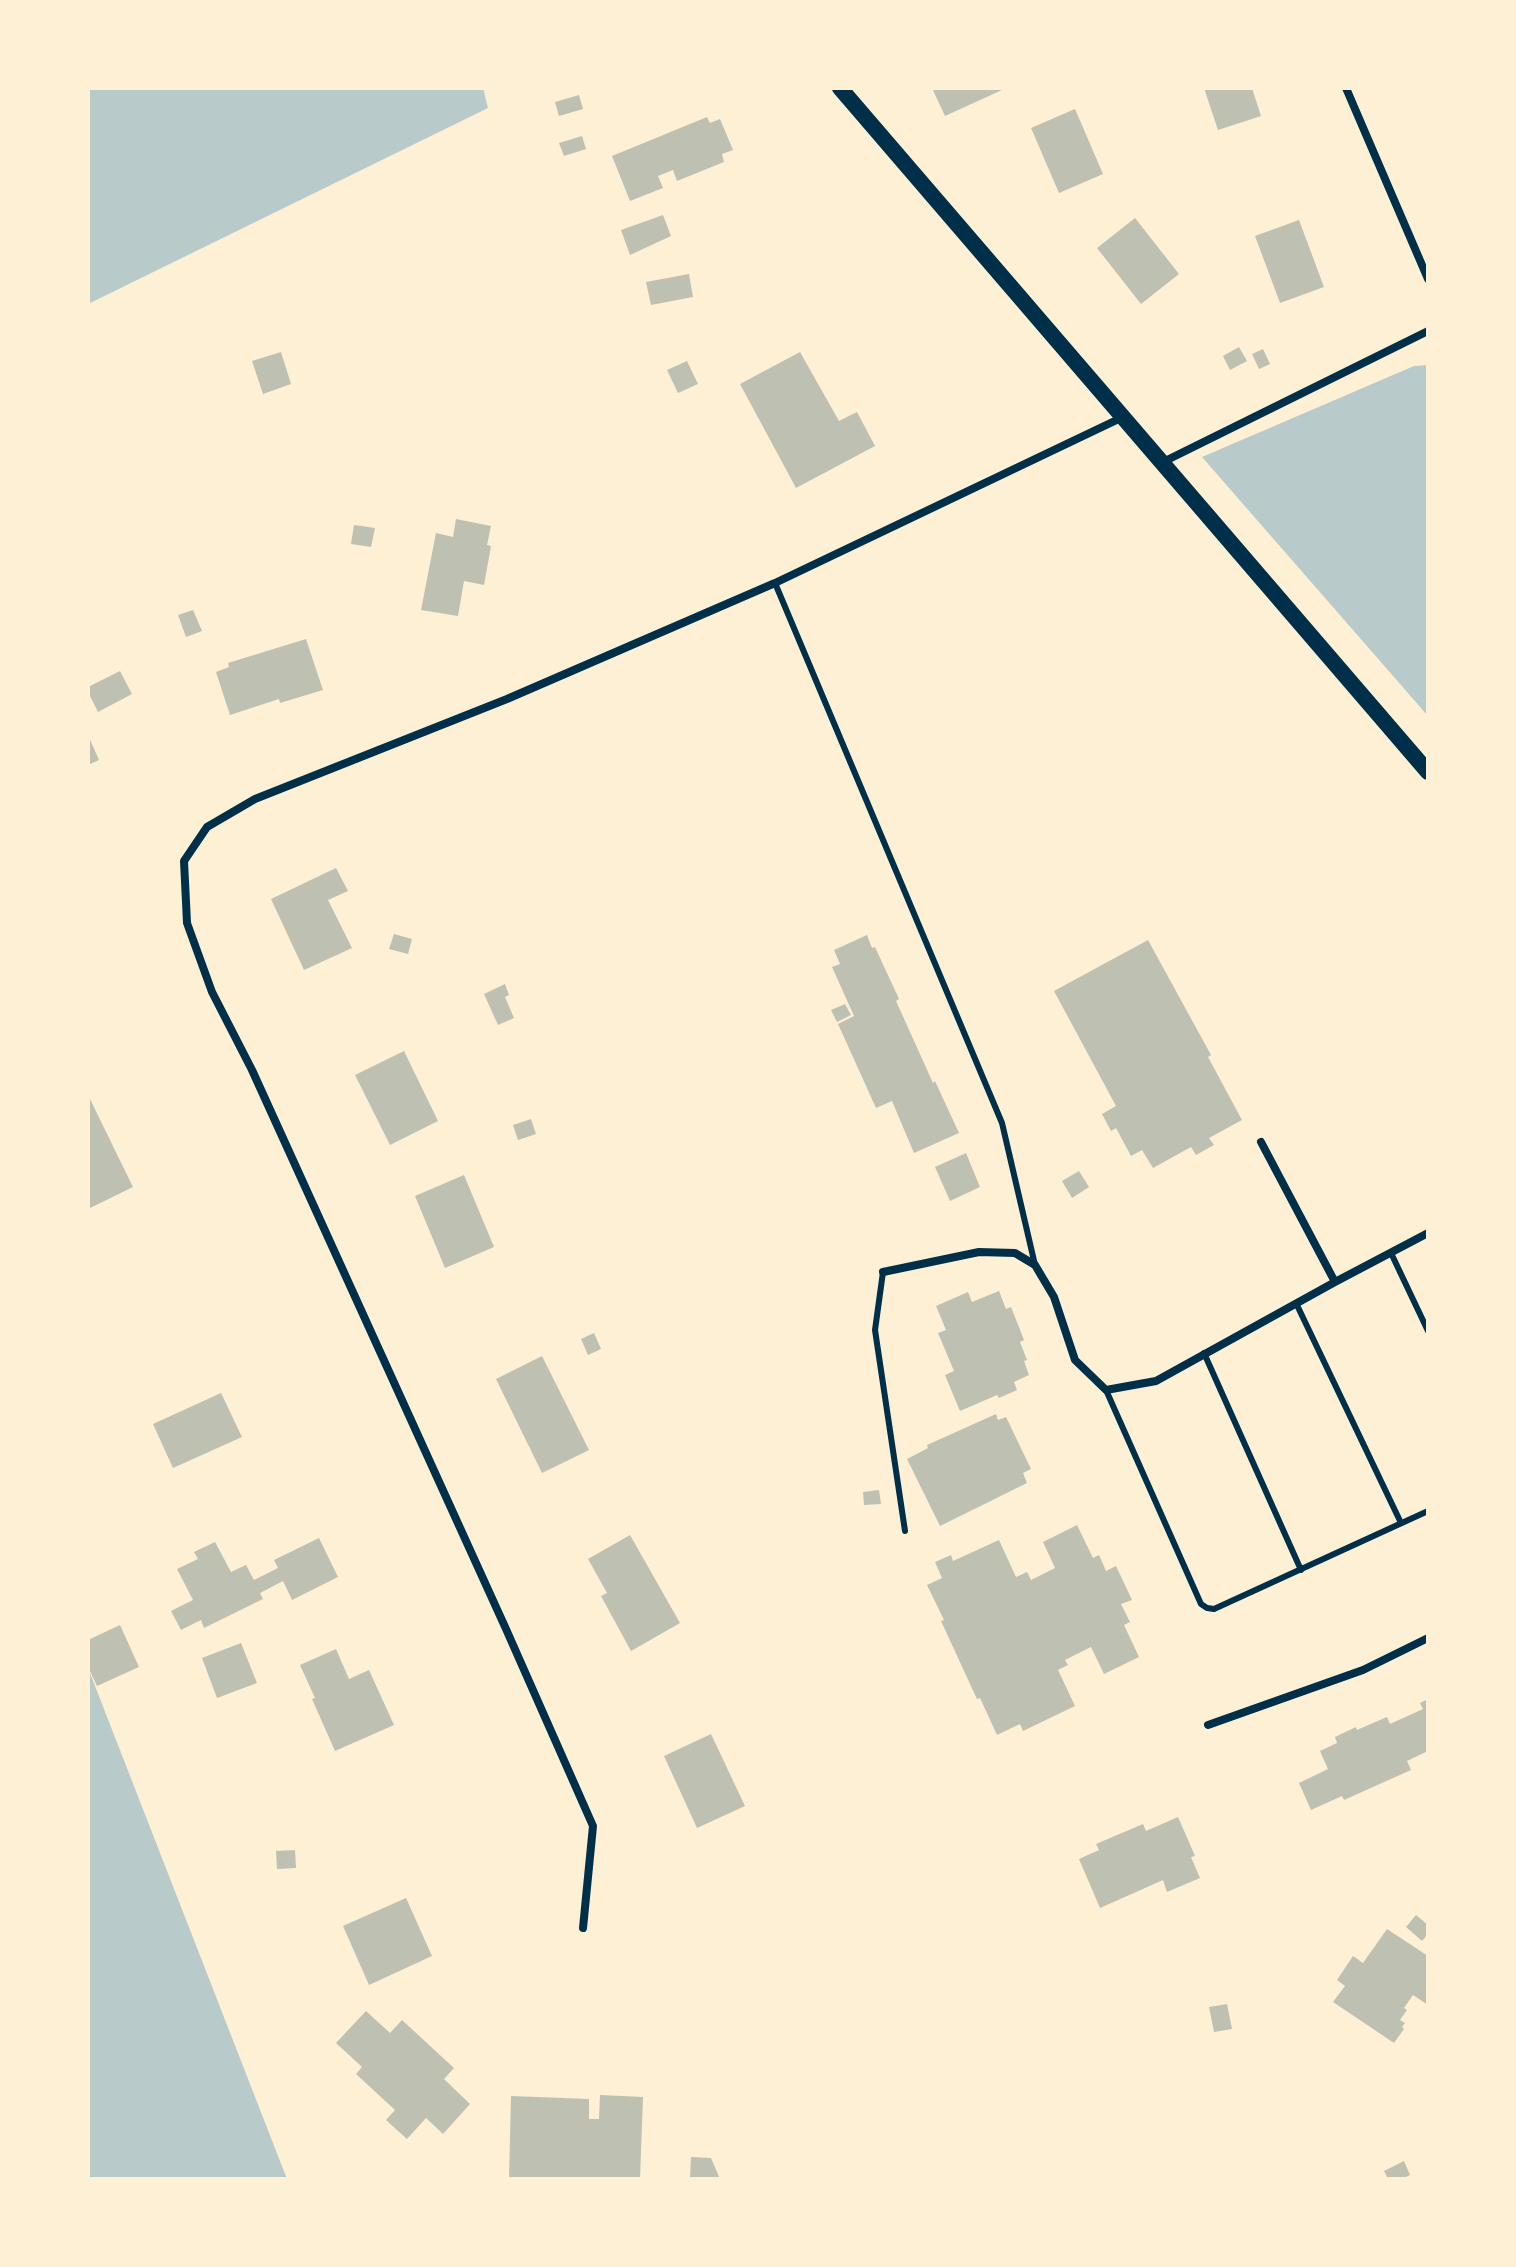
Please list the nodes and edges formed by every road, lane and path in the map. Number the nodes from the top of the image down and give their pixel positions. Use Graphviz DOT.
graph roads {
  1 [pos="840,88"];
  2 [pos="1346,88"];
  3 [pos="1428,279"];
  4 [pos="1428,331"];
  5 [pos="1124,416"];
  6 [pos="1161,463"];
  7 [pos="775,583"];
  8 [pos="1428,772"];
  9 [pos="1261,1142"];
  10 [pos="1428,1233"];
  11 [pos="1391,1253"];
  12 [pos="1035,1265"];
  13 [pos="883,1272"];
  14 [pos="1335,1282"];
  15 [pos="1296,1303"];
  16 [pos="1428,1331"];
  17 [pos="1204,1353"];
  18 [pos="1106,1390"];
  19 [pos="1428,1511"];
  20 [pos="1401,1523"];
  21 [pos="905,1531"];
  22 [pos="1301,1570"];
  23 [pos="1428,1638"];
  24 [pos="1208,1725"];
  25 [pos="583,1928"];
  1 -- 5 [label="main road"];
  2 -- 3 [label="street"];
  4 -- 6 [label="street"];
  5 -- 6 [label="main road"];
  5 -- 7 [label="street"];
  6 -- 8 [label="main road"];
  7 -- 12 [label="lane"];
  7 -- 25 [label="street"];
  9 -- 14 [label="street"];
  10 -- 11 [label="street"];
  11 -- 14 [label="street"];
  11 -- 16 [label="lane"];
  12 -- 13 [label="street"];
  12 -- 18 [label="street"];
  13 -- 21 [label="lane"];
  14 -- 15 [label="street"];
  15 -- 17 [label="street"];
  15 -- 20 [label="lane"];
  17 -- 18 [label="street"];
  17 -- 22 [label="lane"];
  18 -- 22 [label="lane"];
  19 -- 20 [label="lane"];
  20 -- 22 [label="lane"];
  23 -- 24 [label="street"];
}
